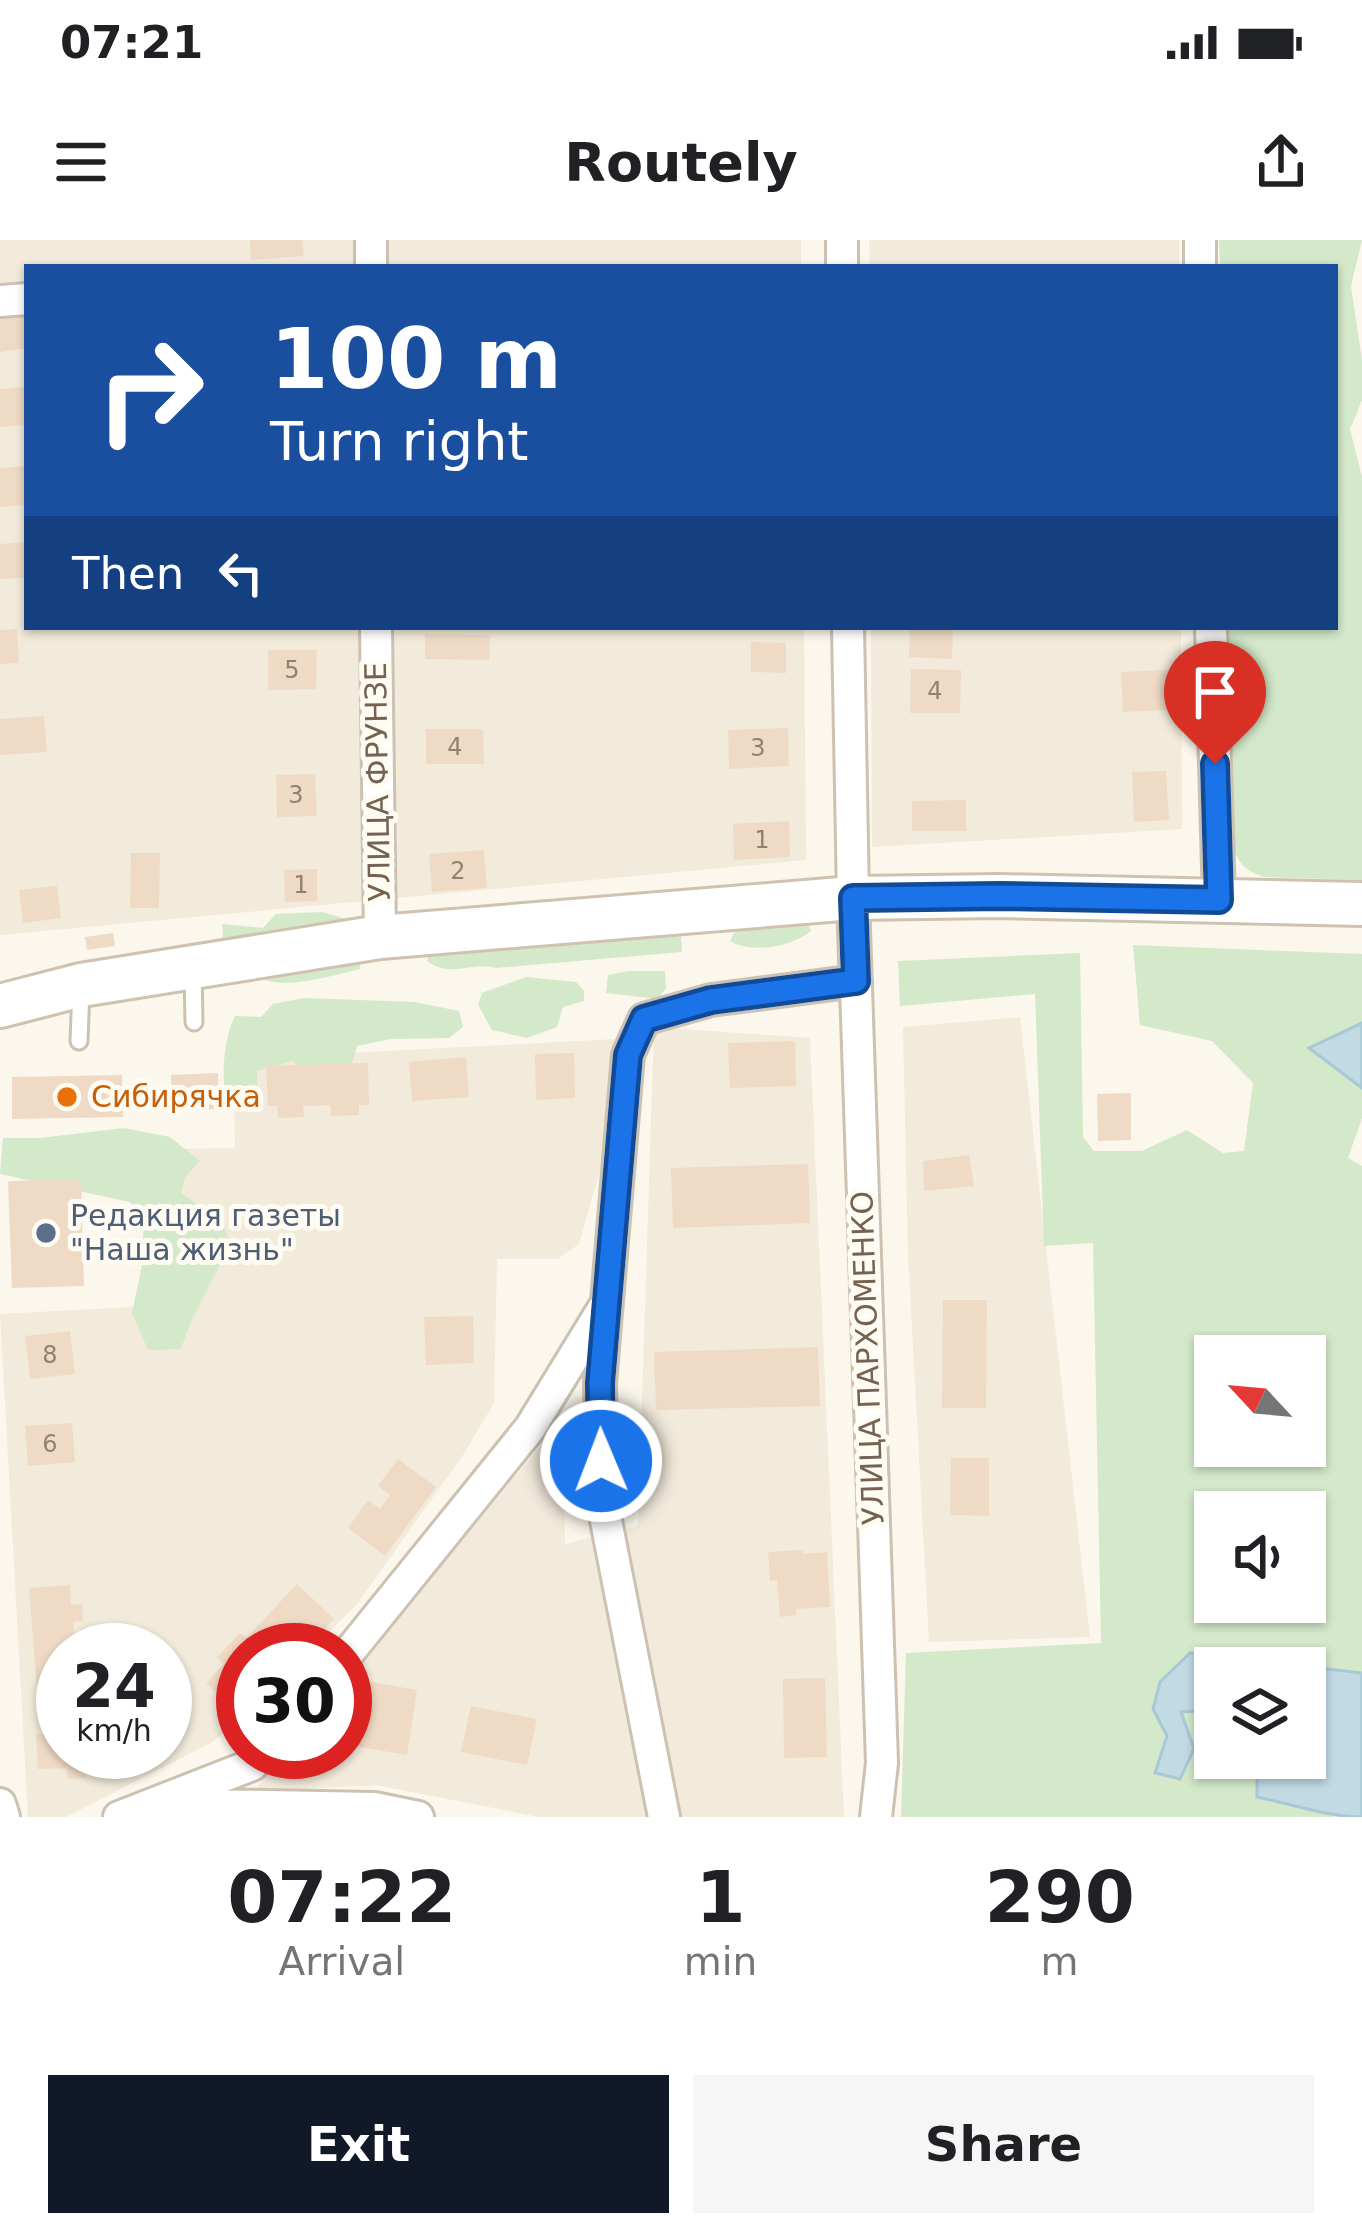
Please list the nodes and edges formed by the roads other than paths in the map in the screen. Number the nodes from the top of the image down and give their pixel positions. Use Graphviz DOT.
graph roads {
  1 [pos="376,630"];
  2 [pos="848,630"];
  3 [pos="1211,630"];
  4 [pos="853,898"];
  5 [pos="1219,900"];
  6 [pos="1362,904"];
  7 [pos="380,937"];
  8 [pos="193,967"];
  9 [pos="856,981"];
  10 [pos="81,985"];
  11 [pos="0,1006"];
  12 [pos="194,1022"];
  13 [pos="79,1041"];
  14 [pos="607,1304"];
  15 [pos="372,1624"];
  16 [pos="216,1779"];
  17 [pos="0,1804"];
  18 [pos="152,1804"];
  19 [pos="4,1817"];
  20 [pos="119,1817"];
  21 [pos="418,1817"];
  22 [pos="664,1817"];
  23 [pos="876,1817"];
  1 -- 7 [label="street, УЛИЦА ФРУНЗЕ"];
  2 -- 4 [label="street, УЛИЦА ПАРХОМЕНКО"];
  3 -- 5 [label="street"];
  4 -- 5 [label="street"];
  4 -- 7 [label="street"];
  4 -- 9 [label="street, УЛИЦА ПАРХОМЕНКО"];
  5 -- 6 [label="street"];
  7 -- 8 [label="street"];
  8 -- 10 [label="street"];
  8 -- 12 [label="lane"];
  9 -- 14 [label="street"];
  9 -- 23 [label="street, УЛИЦА ПАРХОМЕНКО"];
  10 -- 11 [label="street"];
  10 -- 13 [label="lane"];
  14 -- 15 [label="street"];
  14 -- 22 [label="street"];
  16 -- 18 [label="street"];
  17 -- 19 [label="street"];
  18 -- 20 [label="street"];
  18 -- 21 [label="street"];
}
